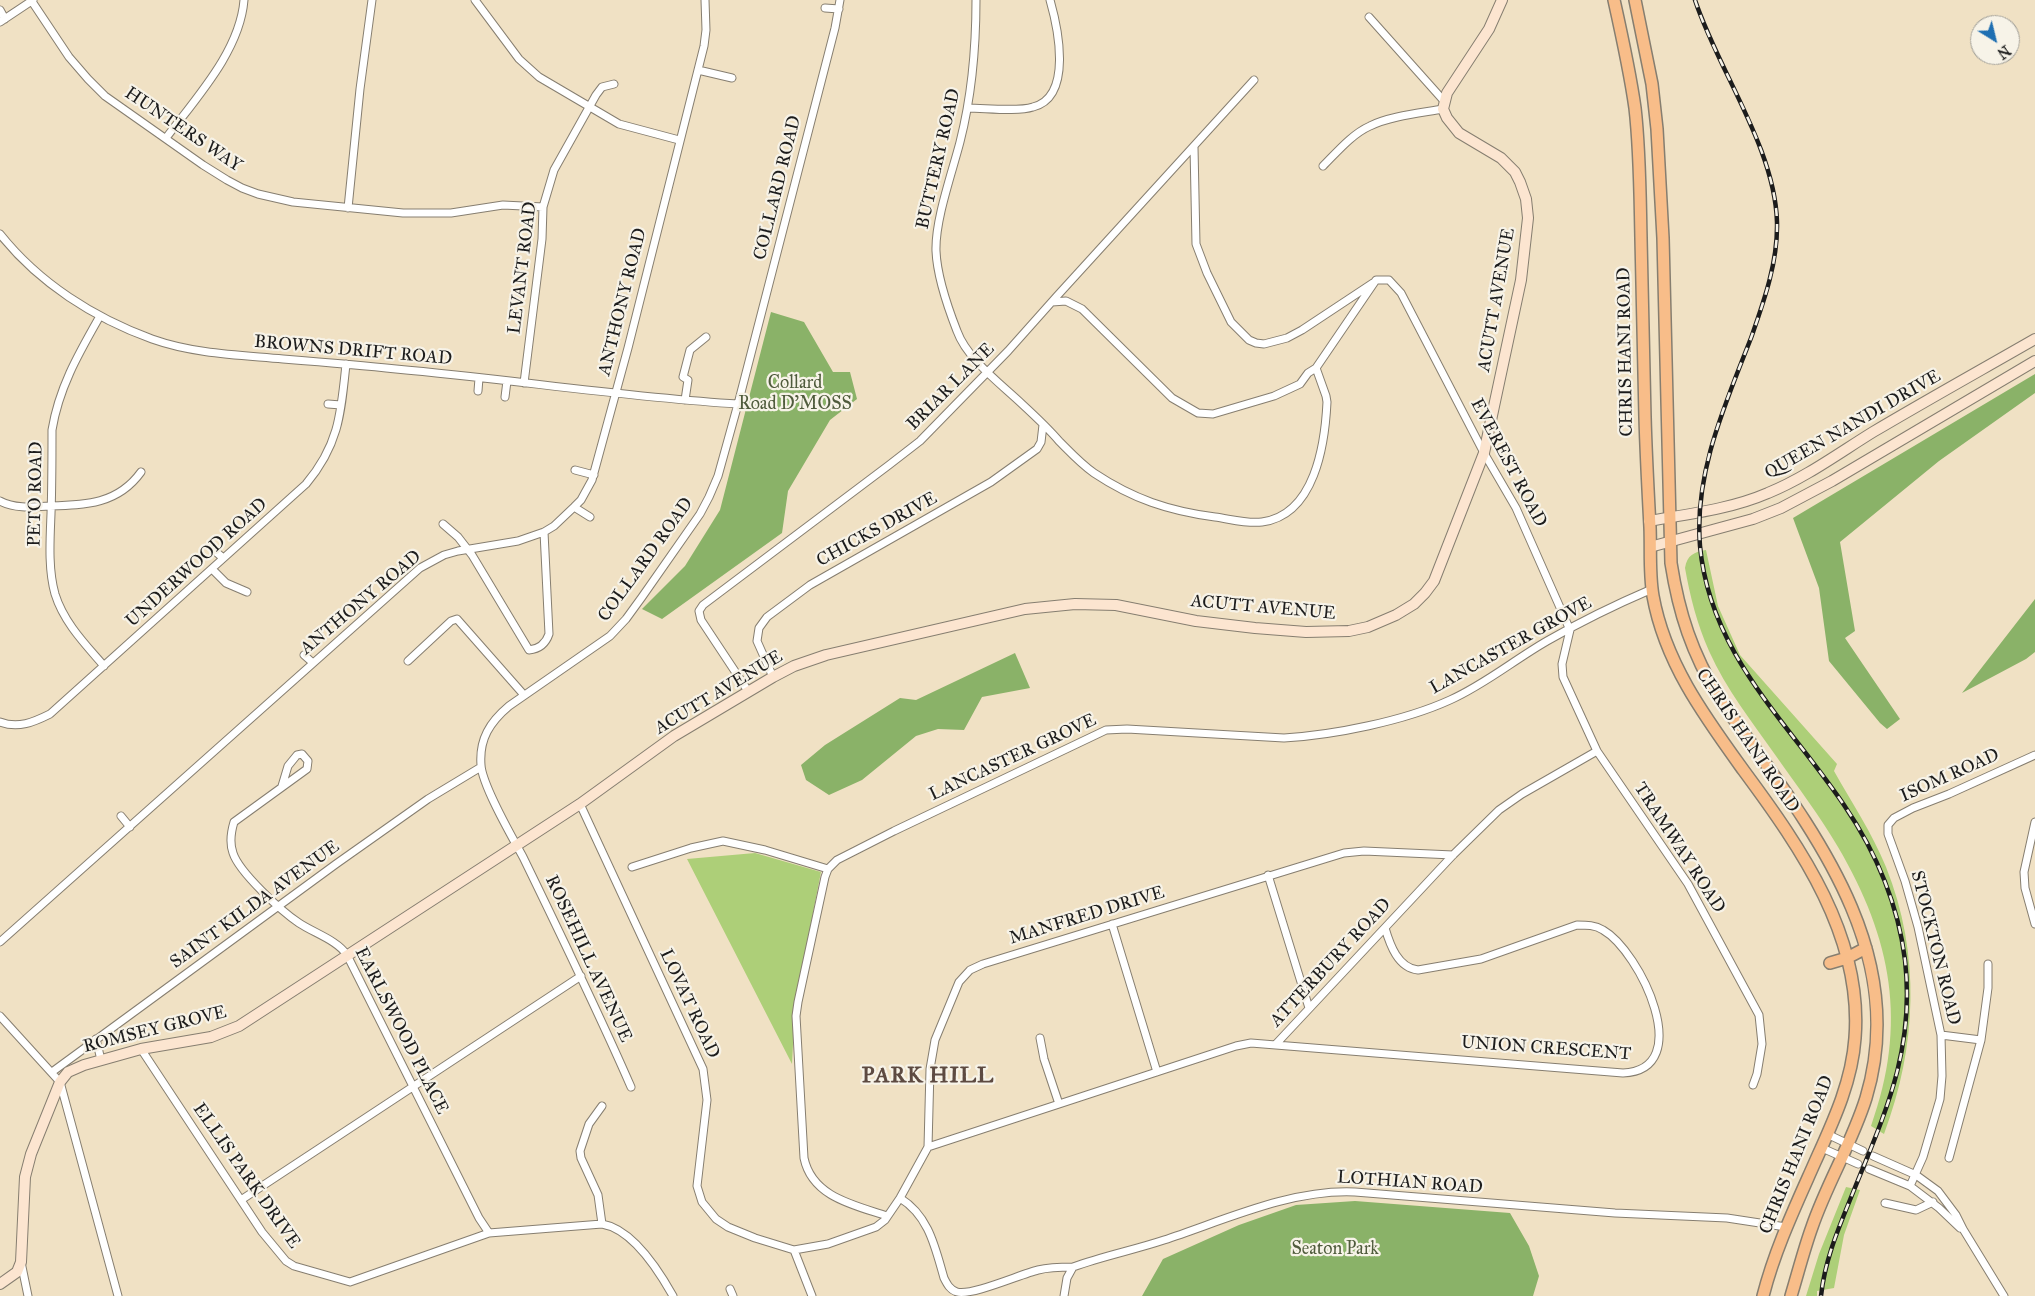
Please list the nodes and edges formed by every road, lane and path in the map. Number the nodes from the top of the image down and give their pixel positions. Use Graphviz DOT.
graph roads {
  1 [pos="32,0"];
  2 [pos="244,0"];
  3 [pos="372,0"];
  4 [pos="475,0"];
  5 [pos="705,0"];
  6 [pos="840,0"];
  7 [pos="976,0"];
  8 [pos="1050,0"];
  9 [pos="1502,0"];
  10 [pos="1614,0"];
  11 [pos="1635,0"];
  12 [pos="825,8"];
  13 [pos="839,9"];
  14 [pos="0,10"];
  15 [pos="1369,17"];
  16 [pos="2,21"];
  17 [pos="698,70"];
  18 [pos="732,78"];
  19 [pos="1254,80"];
  20 [pos="614,84"];
  21 [pos="1443,105"];
  22 [pos="589,107"];
  23 [pos="968,108"];
  24 [pos="166,138"];
  25 [pos="679,140"];
  26 [pos="1194,147"];
  27 [pos="1323,166"];
  28 [pos="542,207"];
  29 [pos="348,208"];
  30 [pos="0,234"];
  31 [pos="1376,280"];
  32 [pos="1052,302"];
  33 [pos="100,316"];
  34 [pos="706,337"];
  35 [pos="2035,339"];
  36 [pos="2035,361"];
  37 [pos="346,364"];
  38 [pos="1316,368"];
  39 [pos="988,371"];
  40 [pos="479,378"];
  41 [pos="507,381"];
  42 [pos="524,384"];
  43 [pos="478,391"];
  44 [pos="615,393"];
  45 [pos="505,396"];
  46 [pos="685,400"];
  47 [pos="328,404"];
  48 [pos="738,404"];
  49 [pos="341,405"];
  50 [pos="1043,425"];
  51 [pos="1484,454"];
  52 [pos="575,470"];
  53 [pos="140,472"];
  54 [pos="594,475"];
  55 [pos="0,501"];
  56 [pos="51,506"];
  57 [pos="574,507"];
  58 [pos="590,517"];
  59 [pos="1670,518"];
  60 [pos="1649,521"];
  61 [pos="444,524"];
  62 [pos="544,532"];
  63 [pos="1671,543"];
  64 [pos="1650,548"];
  65 [pos="468,549"];
  66 [pos="214,551"];
  67 [pos="223,558"];
  68 [pos="212,569"];
  69 [pos="1652,589"];
  70 [pos="247,592"];
  71 [pos="1570,630"];
  72 [pos="304,654"];
  73 [pos="408,661"];
  74 [pos="313,663"];
  75 [pos="104,666"];
  76 [pos="773,677"];
  77 [pos="748,690"];
  78 [pos="524,696"];
  79 [pos="0,722"];
  80 [pos="1597,751"];
  81 [pos="2035,755"];
  82 [pos="481,767"];
  83 [pos="1752,781"];
  84 [pos="1779,784"];
  85 [pos="282,786"];
  86 [pos="580,804"];
  87 [pos="121,816"];
  88 [pos="2035,822"];
  89 [pos="130,827"];
  90 [pos="1888,834"];
  91 [pos="516,844"];
  92 [pos="1453,855"];
  93 [pos="632,867"];
  94 [pos="828,869"];
  95 [pos="1268,875"];
  96 [pos="277,907"];
  97 [pos="1112,924"];
  98 [pos="2035,924"];
  99 [pos="1385,928"];
  100 [pos="0,942"];
  101 [pos="1866,948"];
  102 [pos="347,955"];
  103 [pos="1847,958"];
  104 [pos="1830,964"];
  105 [pos="1988,964"];
  106 [pos="581,976"];
  107 [pos="1309,1008"];
  108 [pos="0,1016"];
  109 [pos="1941,1035"];
  110 [pos="96,1038"];
  111 [pos="1040,1038"];
  112 [pos="1981,1040"];
  113 [pos="1276,1044"];
  114 [pos="141,1049"];
  115 [pos="101,1060"];
  116 [pos="52,1072"];
  117 [pos="1157,1072"];
  118 [pos="60,1082"];
  119 [pos="1753,1085"];
  120 [pos="413,1087"];
  121 [pos="631,1087"];
  122 [pos="1059,1104"];
  123 [pos="602,1106"];
  124 [pos="1828,1134"];
  125 [pos="1848,1144"];
  126 [pos="928,1147"];
  127 [pos="1822,1148"];
  128 [pos="1863,1151"];
  129 [pos="1873,1156"];
  130 [pos="1842,1157"];
  131 [pos="1949,1158"];
  132 [pos="1858,1164"];
  133 [pos="1868,1169"];
  134 [pos="1916,1175"];
  135 [pos="1910,1186"];
  136 [pos="900,1198"];
  137 [pos="241,1200"];
  138 [pos="1932,1202"];
  139 [pos="1885,1203"];
  140 [pos="887,1216"];
  141 [pos="602,1224"];
  142 [pos="1786,1227"];
  143 [pos="1963,1229"];
  144 [pos="488,1233"];
  145 [pos="794,1250"];
  146 [pos="21,1262"];
  147 [pos="1073,1267"];
  148 [pos="0,1284"];
  149 [pos="28,1296"];
  150 [pos="118,1296"];
  151 [pos="673,1296"];
  152 [pos="812,1296"];
  153 [pos="1064,1296"];
  154 [pos="1763,1296"];
  155 [pos="1791,1296"];
  156 [pos="2004,1296"];
  1 -- 16 [label="street"];
  1 -- 24 [label="street, HUNTERS WAY"];
  2 -- 24 [label="street"];
  3 -- 29 [label="street"];
  4 -- 22 [label="street"];
  5 -- 17 [label="street, ANTHONY ROAD"];
  6 -- 13 [label="street, COLLARD ROAD"];
  7 -- 23 [label="street, BUTTERY ROAD"];
  8 -- 23 [label="street"];
  9 -- 21 [label="street"];
  10 -- 60 [label="main road, CHRIS HANI ROAD"];
  11 -- 59 [label="main road, CHRIS HANI ROAD"];
  12 -- 13 [label="street"];
  13 -- 48 [label="street, COLLARD ROAD"];
  14 -- 16 [label="street"];
  15 -- 21 [label="street"];
  17 -- 18 [label="street"];
  17 -- 25 [label="street, ANTHONY ROAD"];
  19 -- 26 [label="street, BRIAR LANE"];
  20 -- 22 [label="street, LEVANT ROAD"];
  21 -- 27 [label="street"];
  21 -- 51 [label="street, ACUTT AVENUE"];
  22 -- 25 [label="street"];
  22 -- 28 [label="street, LEVANT ROAD"];
  23 -- 39 [label="street, BUTTERY ROAD"];
  24 -- 29 [label="street, HUNTERS WAY"];
  25 -- 44 [label="street, ANTHONY ROAD"];
  26 -- 31 [label="street"];
  26 -- 32 [label="street, BRIAR LANE"];
  28 -- 29 [label="street, HUNTERS WAY"];
  28 -- 42 [label="street, LEVANT ROAD"];
  30 -- 33 [label="street, BROWNS DRIFT ROAD"];
  31 -- 38 [label="street"];
  31 -- 51 [label="street, EVEREST ROAD"];
  32 -- 38 [label="street"];
  32 -- 39 [label="street, BRIAR LANE"];
  33 -- 37 [label="street, BROWNS DRIFT ROAD"];
  33 -- 56 [label="street, PETO ROAD"];
  34 -- 46 [label="street"];
  35 -- 59 [label="street, QUEEN NANDI DRIVE"];
  36 -- 63 [label="street, QUEEN NANDI DRIVE"];
  37 -- 40 [label="street, BROWNS DRIFT ROAD"];
  37 -- 49 [label="street, UNDERWOOD ROAD"];
  38 -- 50 [label="street, BUTTERY ROAD"];
  39 -- 50 [label="street, BUTTERY ROAD"];
  39 -- 77 [label="street, BRIAR LANE"];
  40 -- 41 [label="street, BROWNS DRIFT ROAD"];
  40 -- 43 [label="street"];
  41 -- 42 [label="street, BROWNS DRIFT ROAD"];
  41 -- 45 [label="street"];
  42 -- 44 [label="street, BROWNS DRIFT ROAD"];
  44 -- 46 [label="street, BROWNS DRIFT ROAD"];
  44 -- 54 [label="street, ANTHONY ROAD"];
  46 -- 48 [label="street, BROWNS DRIFT ROAD"];
  47 -- 49 [label="street"];
  48 -- 78 [label="street, COLLARD ROAD"];
  49 -- 67 [label="street, UNDERWOOD ROAD"];
  50 -- 76 [label="street, CHICKS DRIVE"];
  51 -- 71 [label="street, EVEREST ROAD"];
  51 -- 76 [label="street, ACUTT AVENUE"];
  52 -- 54 [label="street"];
  53 -- 56 [label="street"];
  54 -- 57 [label="street, ANTHONY ROAD"];
  55 -- 56 [label="street"];
  56 -- 75 [label="street, PETO ROAD"];
  57 -- 58 [label="street"];
  57 -- 62 [label="street, ANTHONY ROAD"];
  59 -- 60 [label="street, QUEEN NANDI DRIVE"];
  59 -- 63 [label="main road, CHRIS HANI ROAD"];
  60 -- 64 [label="main road, CHRIS HANI ROAD"];
  61 -- 65 [label="street"];
  62 -- 65 [label="street, ANTHONY ROAD"];
  62 -- 65 [label="street"];
  63 -- 64 [label="street, QUEEN NANDI DRIVE"];
  63 -- 84 [label="main road, CHRIS HANI ROAD"];
  64 -- 69 [label="main road, CHRIS HANI ROAD"];
  65 -- 74 [label="street, ANTHONY ROAD"];
  66 -- 67 [label="street"];
  67 -- 68 [label="street, UNDERWOOD ROAD"];
  68 -- 70 [label="street"];
  68 -- 75 [label="street, UNDERWOOD ROAD"];
  69 -- 71 [label="street, LANCASTER GROVE"];
  69 -- 83 [label="main road, CHRIS HANI ROAD"];
  71 -- 80 [label="street, TRAMWAY ROAD"];
  71 -- 94 [label="street, LANCASTER GROVE"];
  72 -- 74 [label="street"];
  73 -- 78 [label="street"];
  74 -- 89 [label="street, ANTHONY ROAD"];
  75 -- 79 [label="street, UNDERWOOD ROAD"];
  76 -- 77 [label="street, ACUTT AVENUE"];
  77 -- 86 [label="street, ACUTT AVENUE"];
  78 -- 82 [label="street, COLLARD ROAD"];
  80 -- 92 [label="street, ATTERBURY ROAD"];
  80 -- 119 [label="street, TRAMWAY ROAD"];
  81 -- 90 [label="street, ISOM ROAD"];
  82 -- 91 [label="street, COLLARD ROAD"];
  82 -- 96 [label="street, SAINT KILDA AVENUE"];
  83 -- 84 [label="main road"];
  83 -- 103 [label="main road, CHRIS HANI ROAD"];
  84 -- 101 [label="main road, CHRIS HANI ROAD"];
  85 -- 85 [label="street, EARLSWOOD PLACE"];
  85 -- 96 [label="street, EARLSWOOD PLACE"];
  86 -- 91 [label="street, ACUTT AVENUE"];
  86 -- 145 [label="street, LOVAT ROAD"];
  87 -- 89 [label="street"];
  88 -- 98 [label="street"];
  89 -- 100 [label="street, ANTHONY ROAD"];
  90 -- 109 [label="street, STOCKTON ROAD"];
  91 -- 102 [label="street, ROMSEY GROVE"];
  91 -- 106 [label="street, ROSEHILL AVENUE"];
  92 -- 95 [label="street, MANFRED DRIVE"];
  92 -- 99 [label="street, ATTERBURY ROAD"];
  93 -- 94 [label="street"];
  94 -- 140 [label="street"];
  95 -- 97 [label="street, MANFRED DRIVE"];
  95 -- 107 [label="street"];
  96 -- 102 [label="street, EARLSWOOD PLACE"];
  96 -- 110 [label="street, SAINT KILDA AVENUE"];
  97 -- 117 [label="street"];
  97 -- 126 [label="street, MANFRED DRIVE"];
  99 -- 107 [label="street, ATTERBURY ROAD"];
  99 -- 113 [label="street, UNION CRESCENT"];
  101 -- 103 [label="main road"];
  101 -- 125 [label="main road, CHRIS HANI ROAD"];
  102 -- 114 [label="street, ROMSEY GROVE"];
  102 -- 120 [label="street, EARLSWOOD PLACE"];
  103 -- 104 [label="main road"];
  103 -- 124 [label="main road, CHRIS HANI ROAD"];
  105 -- 112 [label="street"];
  106 -- 120 [label="street"];
  106 -- 121 [label="street, ROSEHILL AVENUE"];
  107 -- 113 [label="street, ATTERBURY ROAD"];
  108 -- 116 [label="street"];
  109 -- 112 [label="street"];
  109 -- 134 [label="street, STOCKTON ROAD"];
  110 -- 115 [label="street"];
  110 -- 116 [label="street, SAINT KILDA AVENUE"];
  111 -- 122 [label="street"];
  112 -- 131 [label="street"];
  113 -- 117 [label="street, ATTERBURY ROAD"];
  114 -- 115 [label="street, ROMSEY GROVE"];
  114 -- 137 [label="street, ELLIS PARK DRIVE"];
  115 -- 118 [label="street, ROMSEY GROVE"];
  116 -- 118 [label="street"];
  117 -- 122 [label="street, ATTERBURY ROAD"];
  118 -- 146 [label="street"];
  118 -- 150 [label="street"];
  120 -- 137 [label="street"];
  120 -- 144 [label="street, EARLSWOOD PLACE"];
  122 -- 126 [label="street, ATTERBURY ROAD"];
  123 -- 141 [label="street"];
  124 -- 125 [label="street"];
  124 -- 127 [label="main road, CHRIS HANI ROAD"];
  125 -- 128 [label="street"];
  125 -- 130 [label="main road, CHRIS HANI ROAD"];
  126 -- 136 [label="street, MANFRED DRIVE"];
  127 -- 130 [label="street"];
  127 -- 142 [label="main road, CHRIS HANI ROAD"];
  129 -- 134 [label="street"];
  130 -- 132 [label="street"];
  130 -- 155 [label="main road, CHRIS HANI ROAD"];
  133 -- 135 [label="street"];
  134 -- 135 [label="street, STOCKTON ROAD"];
  134 -- 143 [label="street"];
  135 -- 138 [label="street"];
  136 -- 140 [label="street, MANFRED DRIVE"];
  136 -- 147 [label="street"];
  137 -- 144 [label="street, ELLIS PARK DRIVE"];
  138 -- 139 [label="street"];
  138 -- 143 [label="street"];
  140 -- 145 [label="street, LOVAT ROAD"];
  141 -- 144 [label="street, ELLIS PARK DRIVE"];
  141 -- 151 [label="street"];
  142 -- 147 [label="street, LOTHIAN ROAD"];
  142 -- 154 [label="main road, CHRIS HANI ROAD"];
  143 -- 156 [label="street"];
  145 -- 152 [label="street"];
  146 -- 148 [label="street"];
  146 -- 149 [label="street"];
  147 -- 153 [label="street"];
}
